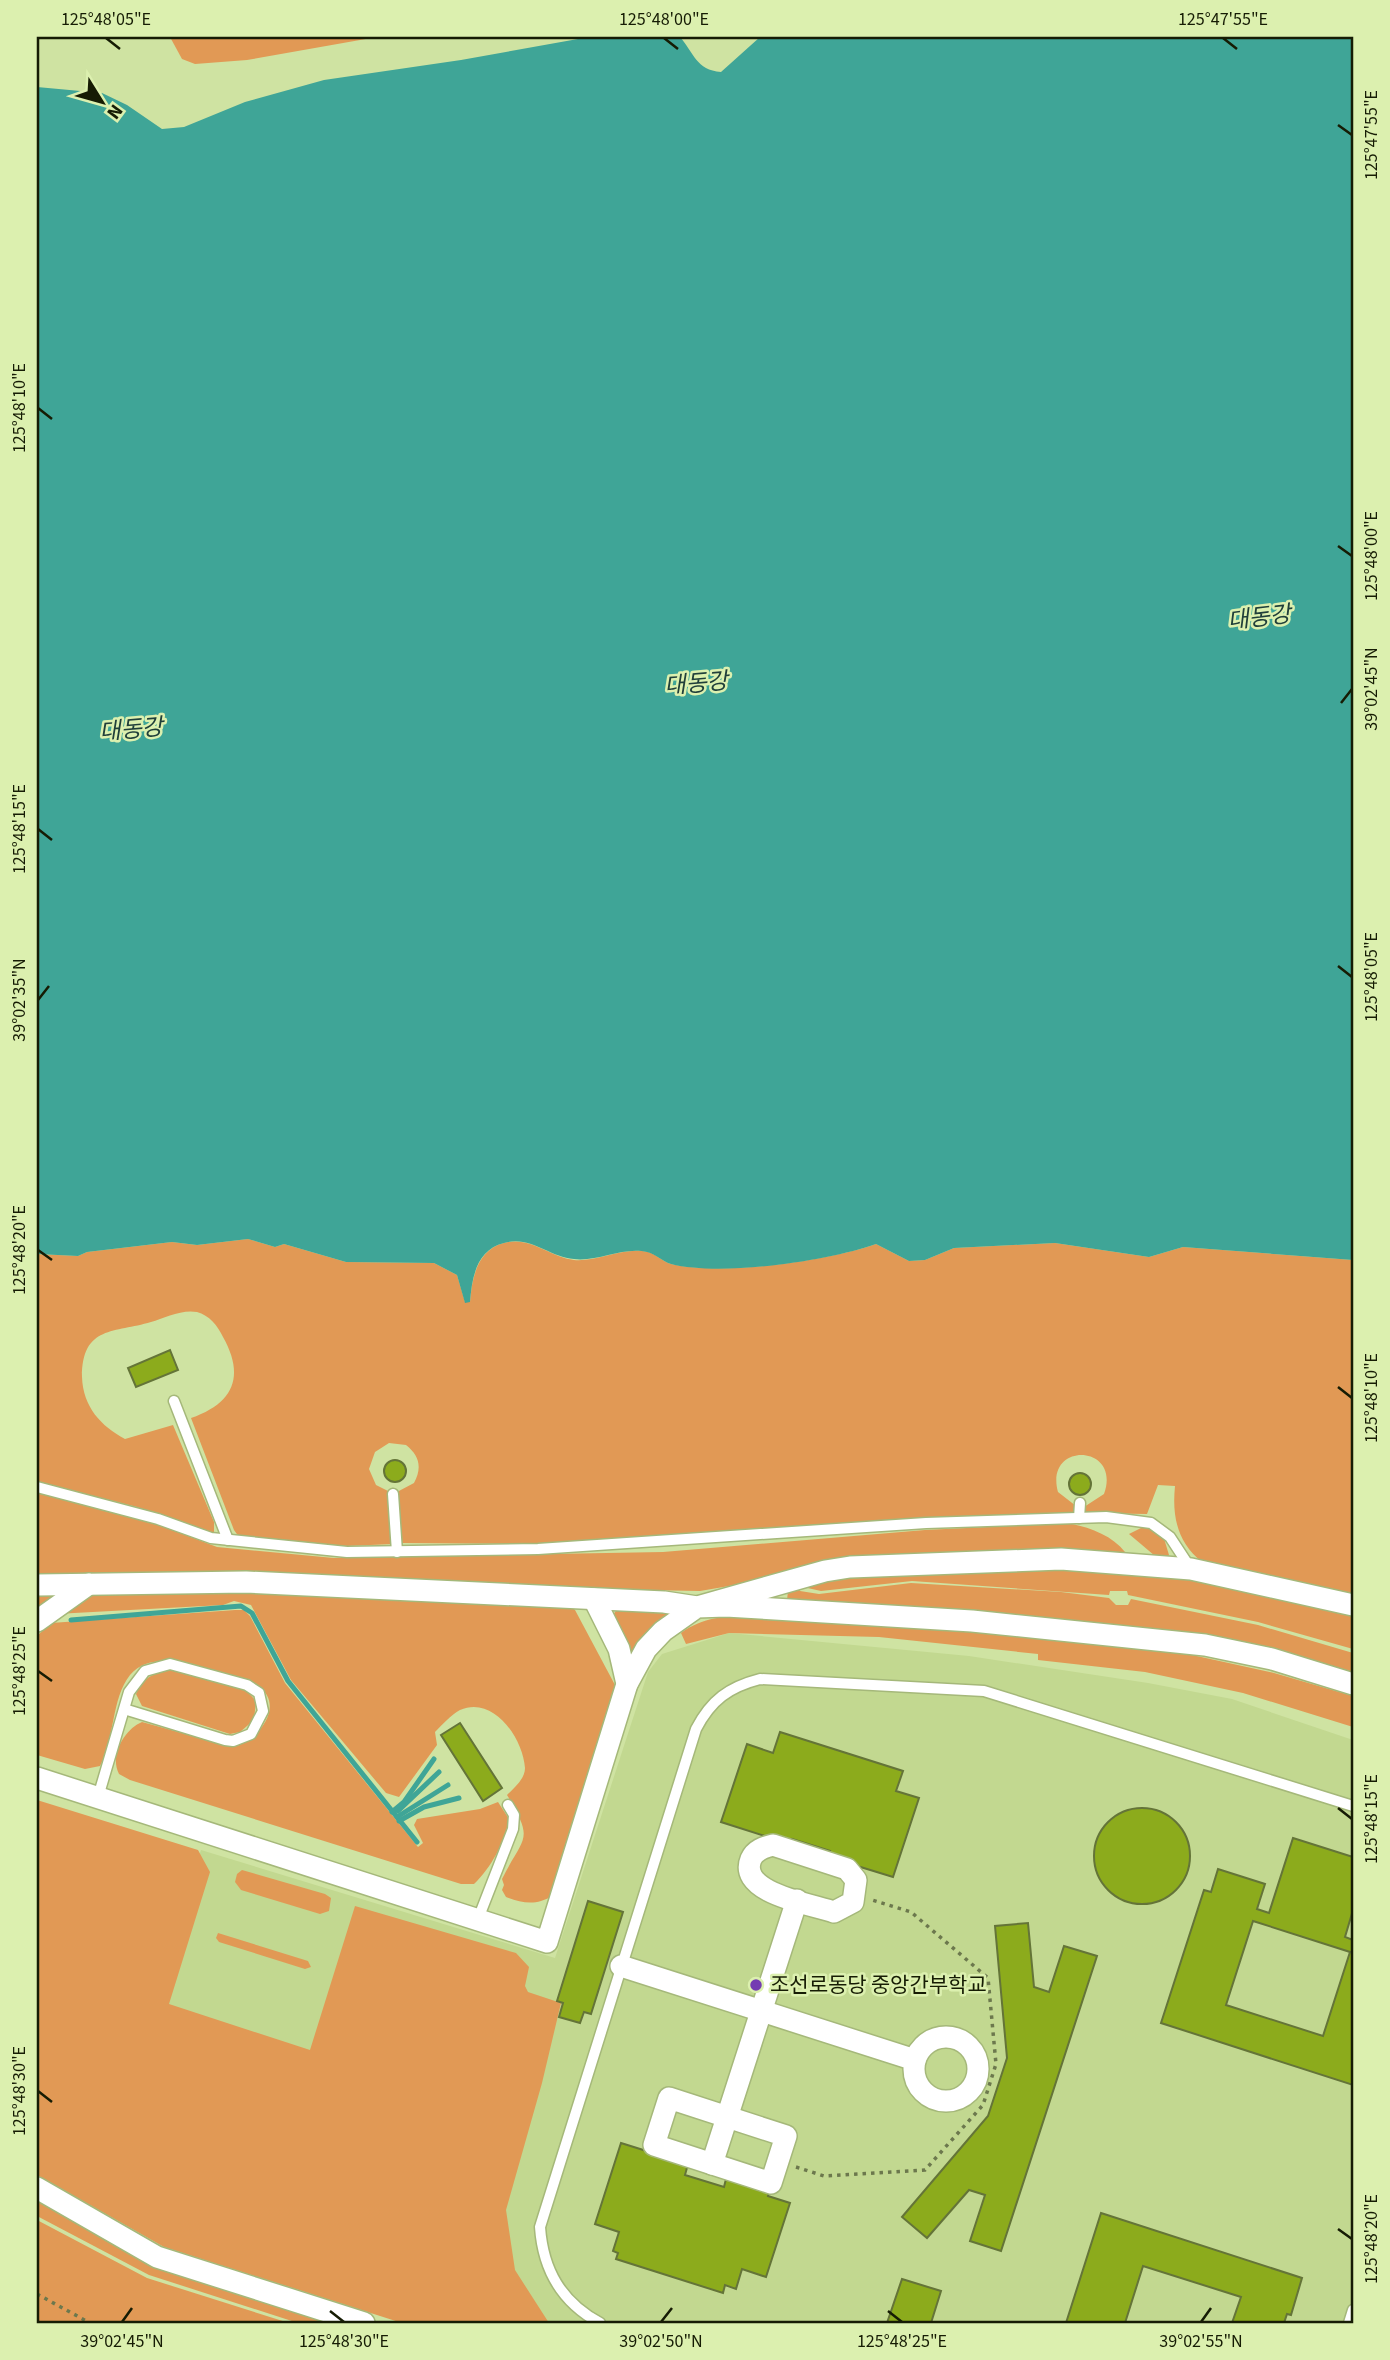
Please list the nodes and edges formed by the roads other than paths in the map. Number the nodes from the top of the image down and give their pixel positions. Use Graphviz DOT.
graph roads {
  1 [pos="174,1401"];
  2 [pos="37,1487"];
  3 [pos="393,1493"];
  4 [pos="1080,1503"];
  5 [pos="1079,1518"];
  6 [pos="228,1540"];
  7 [pos="397,1552"];
  8 [pos="1191,1569"];
  9 [pos="89,1584"];
  10 [pos="37,1585"];
  11 [pos="594,1599"];
  12 [pos="1353,1605"];
  13 [pos="697,1607"];
  14 [pos="37,1621"];
  15 [pos="627,1684"];
  16 [pos="1353,1684"];
  17 [pos="124,1709"];
  18 [pos="37,1778"];
  19 [pos="98,1797"];
  20 [pos="508,1805"];
  21 [pos="1353,1806"];
  22 [pos="797,1900"];
  23 [pos="478,1919"];
  24 [pos="621,1966"];
  25 [pos="761,2011"];
  26 [pos="915,2060"];
  27 [pos="727,2117"];
  28 [pos="712,2164"];
  29 [pos="37,2188"];
  30 [pos="1353,2310"];
  31 [pos="364,2323"];
  32 [pos="600,2323"];
  33 [pos="1349,2323"];
  1 -- 6 [label="lane"];
  2 -- 6 [label="lane"];
  3 -- 7 [label="lane"];
  4 -- 5 [label="lane"];
  5 -- 7 [label="lane"];
  5 -- 8 [label="lane"];
  6 -- 7 [label="lane"];
  8 -- 12 [label="street"];
  8 -- 13 [label="street"];
  9 -- 10 [label="street"];
  9 -- 11 [label="street"];
  9 -- 14 [label="street"];
  11 -- 13 [label="street"];
  11 -- 15 [label="street"];
  13 -- 15 [label="street"];
  13 -- 16 [label="street"];
  15 -- 23 [label="street"];
  17 -- 17 [label="lane"];
  17 -- 19 [label="lane"];
  18 -- 19 [label="street"];
  19 -- 23 [label="street"];
  20 -- 23 [label="lane"];
  21 -- 24 [label="lane"];
  22 -- 22 [label="street"];
  22 -- 25 [label="street"];
  24 -- 25 [label="street"];
  24 -- 32 [label="lane"];
  25 -- 26 [label="street"];
  25 -- 27 [label="street"];
  26 -- 26 [label="street"];
  27 -- 28 [label="street"];
  27 -- 28 [label="street"];
  27 -- 28 [label="street"];
  29 -- 31 [label="street"];
  30 -- 33 [label="lane"];
}
